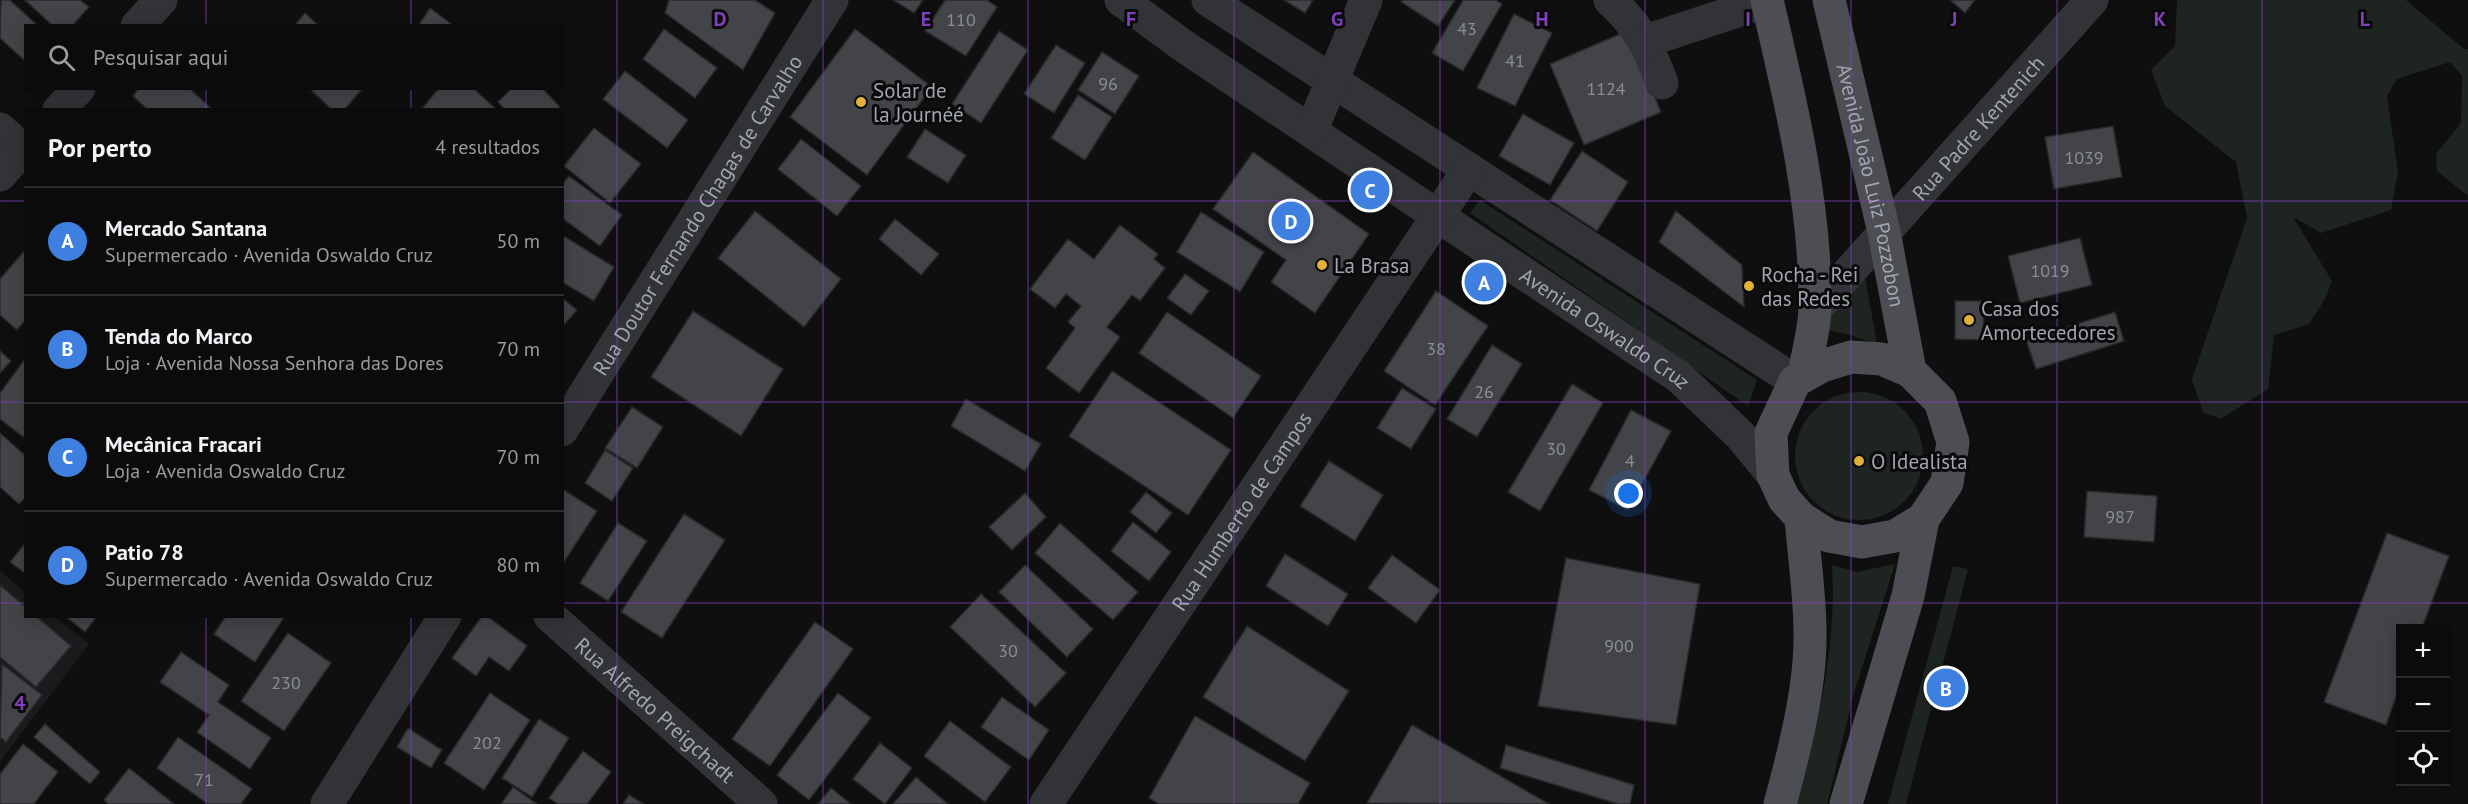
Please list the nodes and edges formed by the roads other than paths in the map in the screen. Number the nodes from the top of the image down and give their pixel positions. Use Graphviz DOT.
graph roads {
  1 [pos="161,0"];
  2 [pos="832,0"];
  3 [pos="1121,0"];
  4 [pos="1208,0"];
  5 [pos="1366,0"];
  6 [pos="1610,0"];
  7 [pos="1767,0"];
  8 [pos="1829,0"];
  9 [pos="2092,0"];
  10 [pos="139,24"];
  11 [pos="1646,41"];
  12 [pos="1334,81"];
  13 [pos="1662,83"];
  14 [pos="77,90"];
  15 [pos="61,108"];
  16 [pos="1311,131"];
  17 [pos="18,144"];
  18 [pos="1469,169"];
  19 [pos="0,175"];
  20 [pos="1437,216"];
  21 [pos="1884,232"];
  22 [pos="1816,309"];
  23 [pos="1910,371"];
  24 [pos="1800,377"];
  25 [pos="564,427"];
  26 [pos="1773,475"];
  27 [pos="1801,519"];
  28 [pos="1923,519"];
  29 [pos="445,618"];
  30 [pos="552,618"];
  31 [pos="327,804"];
  32 [pos="760,804"];
  33 [pos="1046,804"];
  34 [pos="1780,804"];
  35 [pos="1846,804"];
  1 -- 10 [label="street"];
  2 -- 25 [label="street, Rua Doutor Fernando Chagas de Carvalho"];
  3 -- 16 [label="street, Avenida Oswaldo Cruz"];
  4 -- 12 [label="street"];
  5 -- 12 [label="street"];
  6 -- 11 [label="street"];
  7 -- 11 [label="street"];
  7 -- 22 [label="main road"];
  8 -- 21 [label="main road, Avenida João Luiz Pozzobon"];
  9 -- 21 [label="street, Rua Padre Kentenich"];
  11 -- 13 [label="street"];
  12 -- 16 [label="street"];
  12 -- 18 [label="street"];
  14 -- 15 [label="street"];
  16 -- 20 [label="street, Avenida Oswaldo Cruz"];
  17 -- 19 [label="street"];
  18 -- 20 [label="street, Rua Humberto de Campos"];
  18 -- 24 [label="street"];
  20 -- 26 [label="street, Avenida Oswaldo Cruz"];
  20 -- 33 [label="street, Rua Humberto de Campos"];
  21 -- 22 [label="street, Rua Padre Kentenich"];
  21 -- 23 [label="main road, Avenida João Luiz Pozzobon"];
  22 -- 24 [label="main road"];
  23 -- 24 [label="main road"];
  23 -- 28 [label="main road"];
  24 -- 26 [label="main road"];
  26 -- 27 [label="main road"];
  27 -- 28 [label="main road"];
  27 -- 34 [label="main road"];
  28 -- 35 [label="main road"];
  29 -- 31 [label="street"];
  30 -- 32 [label="street, Rua Alfredo Preigchadt"];
}
